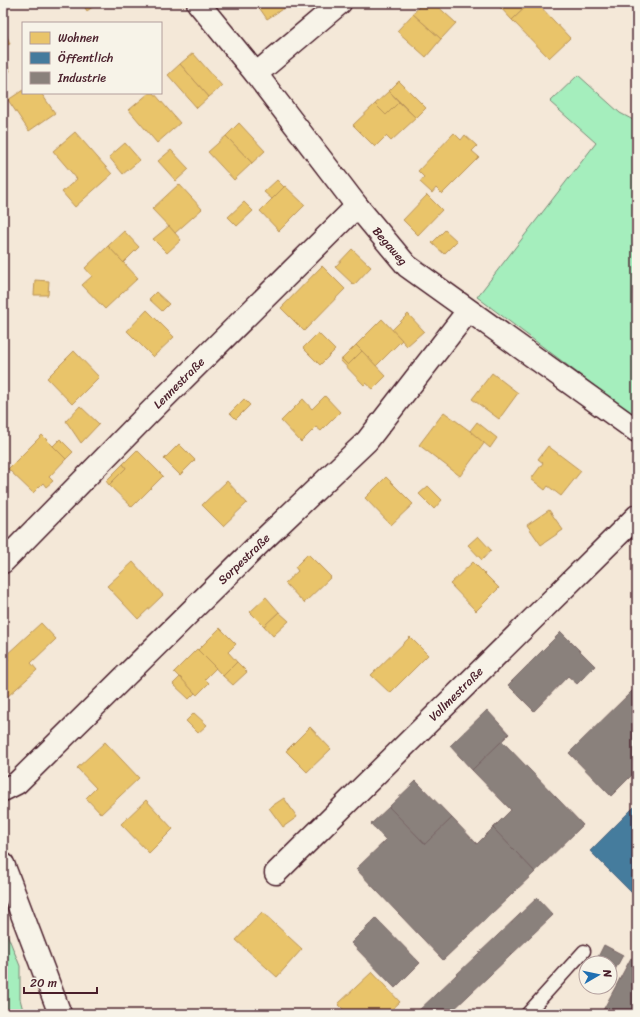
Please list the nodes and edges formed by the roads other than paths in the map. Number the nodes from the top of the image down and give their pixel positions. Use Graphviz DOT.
graph roads {
  1 [pos="198,3"];
  2 [pos="340,3"];
  3 [pos="256,74"];
  4 [pos="356,206"];
  5 [pos="468,311"];
  6 [pos="637,431"];
  7 [pos="637,516"];
  8 [pos="3,562"];
  9 [pos="3,790"];
  10 [pos="3,864"];
  11 [pos="276,873"];
  12 [pos="584,951"];
  13 [pos="60,1014"];
  14 [pos="527,1014"];
  1 -- 3 [label="street, Begaweg"];
  2 -- 3 [label="street"];
  3 -- 4 [label="street, Begaweg"];
  4 -- 5 [label="street, Begaweg"];
  4 -- 8 [label="street, Lennestraße"];
  5 -- 6 [label="street, Begaweg"];
  5 -- 9 [label="street, Sorpestraße"];
  7 -- 11 [label="street, Vollmestraße"];
  10 -- 13 [label="street"];
  12 -- 14 [label="lane"];
}
